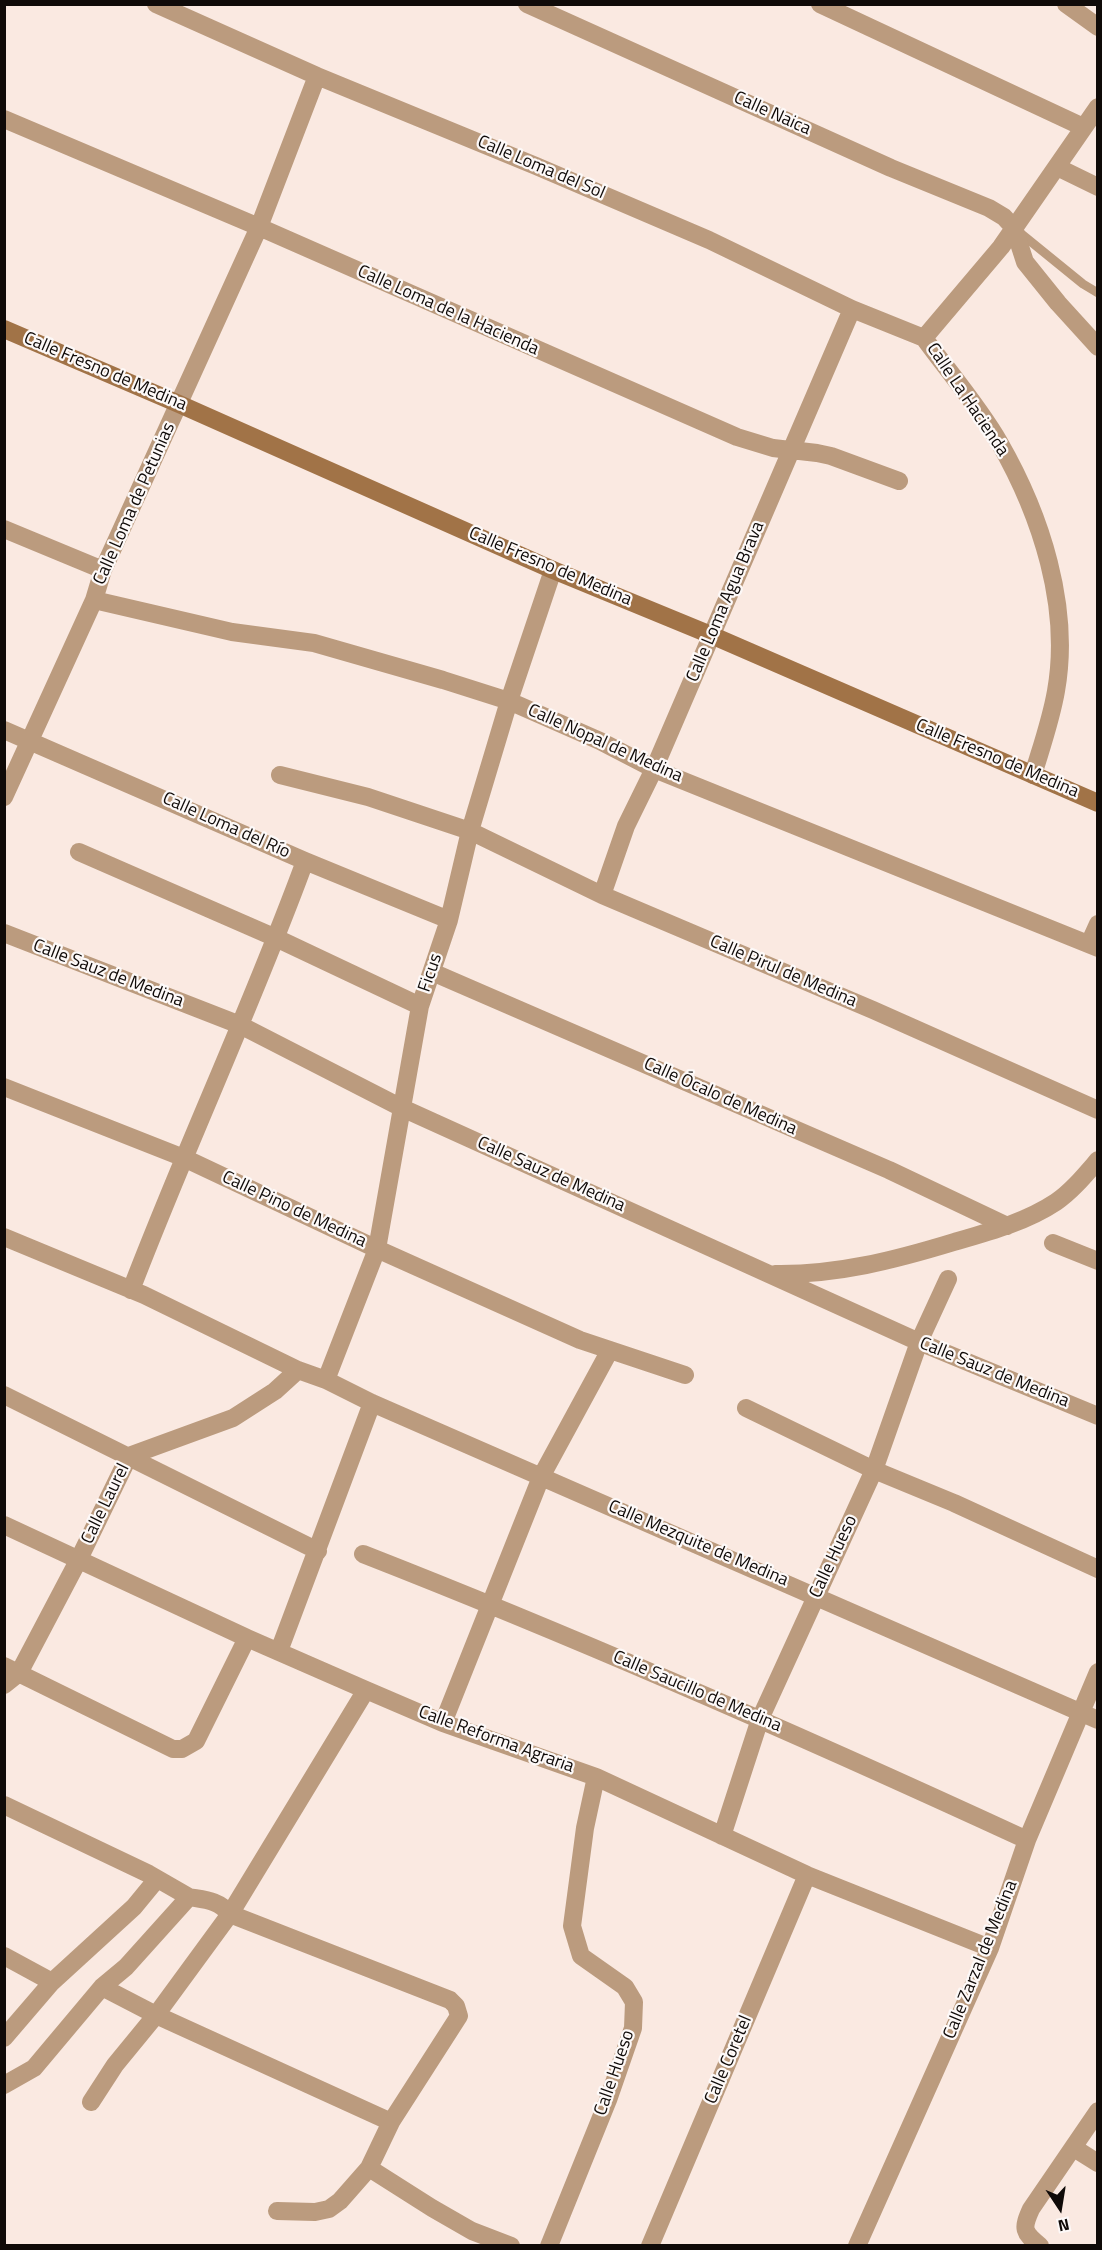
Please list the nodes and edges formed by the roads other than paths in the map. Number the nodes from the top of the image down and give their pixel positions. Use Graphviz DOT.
graph roads {
  1 [pos="156,4"];
  2 [pos="526,4"];
  3 [pos="820,4"];
  4 [pos="1066,4"];
  5 [pos="1098,27"];
  6 [pos="317,76"];
  7 [pos="1098,107"];
  8 [pos="4,119"];
  9 [pos="1083,127"];
  10 [pos="1057,167"];
  11 [pos="1098,186"];
  12 [pos="259,227"];
  13 [pos="1014,228"];
  14 [pos="1098,293"];
  15 [pos="852,309"];
  16 [pos="4,329"];
  17 [pos="924,338"];
  18 [pos="1098,347"];
  19 [pos="179,404"];
  20 [pos="791,450"];
  21 [pos="898,481"];
  22 [pos="4,529"];
  23 [pos="103,570"];
  24 [pos="553,570"];
  25 [pos="94,600"];
  26 [pos="711,635"];
  27 [pos="509,701"];
  28 [pos="4,730"];
  29 [pos="30,741"];
  30 [pos="654,769"];
  31 [pos="280,775"];
  32 [pos="1033,775"];
  33 [pos="4,797"];
  34 [pos="1098,803"];
  35 [pos="470,831"];
  36 [pos="79,852"];
  37 [pos="304,861"];
  38 [pos="602,895"];
  39 [pos="449,920"];
  40 [pos="1098,924"];
  41 [pos="4,933"];
  42 [pos="276,938"];
  43 [pos="1093,946"];
  44 [pos="432,972"];
  45 [pos="420,1006"];
  46 [pos="240,1025"];
  47 [pos="4,1087"];
  48 [pos="400,1107"];
  49 [pos="1098,1110"];
  50 [pos="184,1158"];
  51 [pos="1098,1160"];
  52 [pos="1006,1226"];
  53 [pos="4,1237"];
  54 [pos="1053,1243"];
  55 [pos="376,1250"];
  56 [pos="1098,1262"];
  57 [pos="769,1273"];
  58 [pos="948,1279"];
  59 [pos="131,1290"];
  60 [pos="919,1342"];
  61 [pos="610,1350"];
  62 [pos="298,1370"];
  63 [pos="685,1375"];
  64 [pos="326,1380"];
  65 [pos="4,1395"];
  66 [pos="372,1403"];
  67 [pos="746,1408"];
  68 [pos="1098,1416"];
  69 [pos="129,1456"];
  70 [pos="874,1470"];
  71 [pos="541,1477"];
  72 [pos="4,1525"];
  73 [pos="318,1551"];
  74 [pos="363,1554"];
  75 [pos="79,1559"];
  76 [pos="1098,1569"];
  77 [pos="816,1595"];
  78 [pos="490,1604"];
  79 [pos="247,1638"];
  80 [pos="279,1652"];
  81 [pos="12,1669"];
  82 [pos="1098,1672"];
  83 [pos="4,1685"];
  84 [pos="366,1690"];
  85 [pos="1079,1712"];
  86 [pos="760,1719"];
  87 [pos="1098,1720"];
  88 [pos="443,1723"];
  89 [pos="596,1777"];
  90 [pos="4,1805"];
  91 [pos="722,1836"];
  92 [pos="1028,1839"];
  93 [pos="807,1875"];
  94 [pos="157,1879"];
  95 [pos="189,1898"];
  96 [pos="230,1914"];
  97 [pos="990,1948"];
  98 [pos="4,1956"];
  99 [pos="52,1982"];
  100 [pos="102,1987"];
  101 [pos="156,2015"];
  102 [pos="5,2038"];
  103 [pos="4,2085"];
  104 [pos="91,2102"];
  105 [pos="1098,2111"];
  106 [pos="391,2122"];
  107 [pos="1074,2148"];
  108 [pos="1098,2163"];
  109 [pos="369,2168"];
  110 [pos="277,2211"];
  111 [pos="511,2246"];
  112 [pos="549,2246"];
  113 [pos="650,2246"];
  114 [pos="857,2246"];
  115 [pos="1040,2246"];
  1 -- 6 [label="street, Calle Loma del Sol"];
  2 -- 13 [label="street, Calle Naica"];
  3 -- 9 [label="street"];
  4 -- 5 [label="street"];
  6 -- 12 [label="street, Calle Loma de Petunias"];
  6 -- 15 [label="street, Calle Loma del Sol"];
  7 -- 9 [label="street"];
  8 -- 12 [label="street, Calle Loma de la Hacienda"];
  9 -- 10 [label="street"];
  10 -- 11 [label="street"];
  10 -- 13 [label="street"];
  12 -- 19 [label="street, Calle Loma de Petunias"];
  12 -- 20 [label="street, Calle Loma de la Hacienda"];
  13 -- 14 [label="lane"];
  13 -- 17 [label="street"];
  13 -- 18 [label="street"];
  15 -- 17 [label="street, Calle Loma del Sol"];
  15 -- 20 [label="street, Calle Loma Agua Brava"];
  16 -- 19 [label="street, Calle Fresno de Medina"];
  17 -- 32 [label="street, Calle La Hacienda"];
  19 -- 23 [label="street, Calle Loma de Petunias"];
  19 -- 24 [label="street, Calle Fresno de Medina"];
  20 -- 21 [label="street, Calle Loma de la Hacienda"];
  20 -- 26 [label="street, Calle Loma Agua Brava"];
  22 -- 23 [label="street"];
  23 -- 25 [label="street, Calle Loma de Petunias"];
  24 -- 26 [label="street, Calle Fresno de Medina"];
  24 -- 27 [label="street, Ficus"];
  25 -- 27 [label="street, Calle Nopal de Medina"];
  25 -- 29 [label="street, Calle Loma de Petunias"];
  26 -- 30 [label="street, Calle Loma Agua Brava"];
  26 -- 32 [label="street, Calle Fresno de Medina"];
  27 -- 30 [label="street, Calle Nopal de Medina"];
  27 -- 35 [label="street, Ficus"];
  28 -- 29 [label="street, Calle Loma del Río"];
  29 -- 33 [label="street, Calle Loma de Petunias"];
  29 -- 37 [label="street, Calle Loma del Río"];
  30 -- 38 [label="street, Calle Loma Agua Brava"];
  30 -- 43 [label="street, Calle Nopal de Medina"];
  31 -- 35 [label="street, Calle Pirul de Medina"];
  32 -- 34 [label="street, Calle Fresno de Medina"];
  35 -- 38 [label="street, Calle Pirul de Medina"];
  35 -- 39 [label="street, Ficus"];
  36 -- 42 [label="street"];
  37 -- 39 [label="street, Calle Loma del Río"];
  37 -- 42 [label="street"];
  38 -- 49 [label="street, Calle Pirul de Medina"];
  39 -- 44 [label="street, Ficus"];
  40 -- 43 [label="street"];
  41 -- 46 [label="street, Calle Sauz de Medina"];
  42 -- 45 [label="street"];
  42 -- 46 [label="street"];
  44 -- 45 [label="street, Ficus"];
  44 -- 52 [label="street, Calle Ócalo de Medina"];
  45 -- 48 [label="street, Ficus"];
  46 -- 48 [label="street, Calle Sauz de Medina"];
  46 -- 50 [label="street"];
  47 -- 50 [label="street, Calle Pino de Medina"];
  48 -- 55 [label="street, Ficus"];
  48 -- 57 [label="street, Calle Sauz de Medina"];
  50 -- 55 [label="street, Calle Pino de Medina"];
  50 -- 59 [label="street"];
  51 -- 52 [label="street"];
  52 -- 57 [label="street"];
  53 -- 59 [label="street, Calle Mezquite de Medina"];
  54 -- 56 [label="street"];
  55 -- 61 [label="street, Calle Pino de Medina"];
  55 -- 64 [label="street, Ficus"];
  57 -- 60 [label="street, Calle Sauz de Medina"];
  58 -- 60 [label="street, Calle Hueso"];
  59 -- 62 [label="street, Calle Mezquite de Medina"];
  60 -- 68 [label="street, Calle Sauz de Medina"];
  60 -- 70 [label="street, Calle Hueso"];
  61 -- 63 [label="street, Calle Pino de Medina"];
  61 -- 71 [label="street"];
  62 -- 64 [label="street, Calle Mezquite de Medina"];
  62 -- 69 [label="street, Calle Laurel"];
  64 -- 66 [label="street, Calle Mezquite de Medina"];
  65 -- 69 [label="street"];
  66 -- 71 [label="street, Calle Mezquite de Medina"];
  66 -- 73 [label="street"];
  67 -- 70 [label="street"];
  69 -- 73 [label="street"];
  69 -- 75 [label="street, Calle Laurel"];
  70 -- 76 [label="street"];
  70 -- 77 [label="street, Calle Hueso"];
  71 -- 77 [label="street, Calle Mezquite de Medina"];
  71 -- 78 [label="street"];
  72 -- 75 [label="street, Calle Reforma Agraria"];
  73 -- 80 [label="street"];
  74 -- 78 [label="street, Calle Saucillo de Medina"];
  75 -- 79 [label="street, Calle Reforma Agraria"];
  75 -- 81 [label="street, Calle Laurel"];
  77 -- 85 [label="street, Calle Mezquite de Medina"];
  77 -- 86 [label="street, Calle Hueso"];
  78 -- 86 [label="street, Calle Saucillo de Medina"];
  78 -- 88 [label="street"];
  79 -- 80 [label="street, Calle Reforma Agraria"];
  79 -- 81 [label="street"];
  80 -- 84 [label="street, Calle Reforma Agraria"];
  81 -- 83 [label="street, Calle Laurel"];
  82 -- 85 [label="street, Calle Zarzal de Medina"];
  84 -- 88 [label="street, Calle Reforma Agraria"];
  84 -- 96 [label="street"];
  85 -- 87 [label="street, Calle Mezquite de Medina"];
  85 -- 92 [label="street, Calle Zarzal de Medina"];
  86 -- 91 [label="street, Calle Hueso"];
  86 -- 92 [label="street, Calle Saucillo de Medina"];
  88 -- 89 [label="street, Calle Reforma Agraria"];
  89 -- 91 [label="street, Calle Reforma Agraria"];
  89 -- 112 [label="street, Calle Hueso"];
  90 -- 94 [label="street"];
  91 -- 93 [label="street, Calle Reforma Agraria"];
  92 -- 97 [label="street, Calle Zarzal de Medina"];
  93 -- 97 [label="street, Calle Reforma Agraria"];
  93 -- 113 [label="street, Calle Coretel"];
  94 -- 95 [label="street"];
  94 -- 99 [label="street"];
  95 -- 96 [label="street"];
  95 -- 100 [label="street"];
  96 -- 101 [label="street"];
  96 -- 106 [label="street"];
  97 -- 114 [label="street, Calle Zarzal de Medina"];
  98 -- 99 [label="street"];
  99 -- 102 [label="street"];
  100 -- 101 [label="street"];
  100 -- 103 [label="street"];
  101 -- 104 [label="street"];
  101 -- 106 [label="street"];
  105 -- 107 [label="street"];
  106 -- 109 [label="street"];
  107 -- 108 [label="street"];
  107 -- 115 [label="street"];
  109 -- 110 [label="street"];
  109 -- 111 [label="street"];
}
